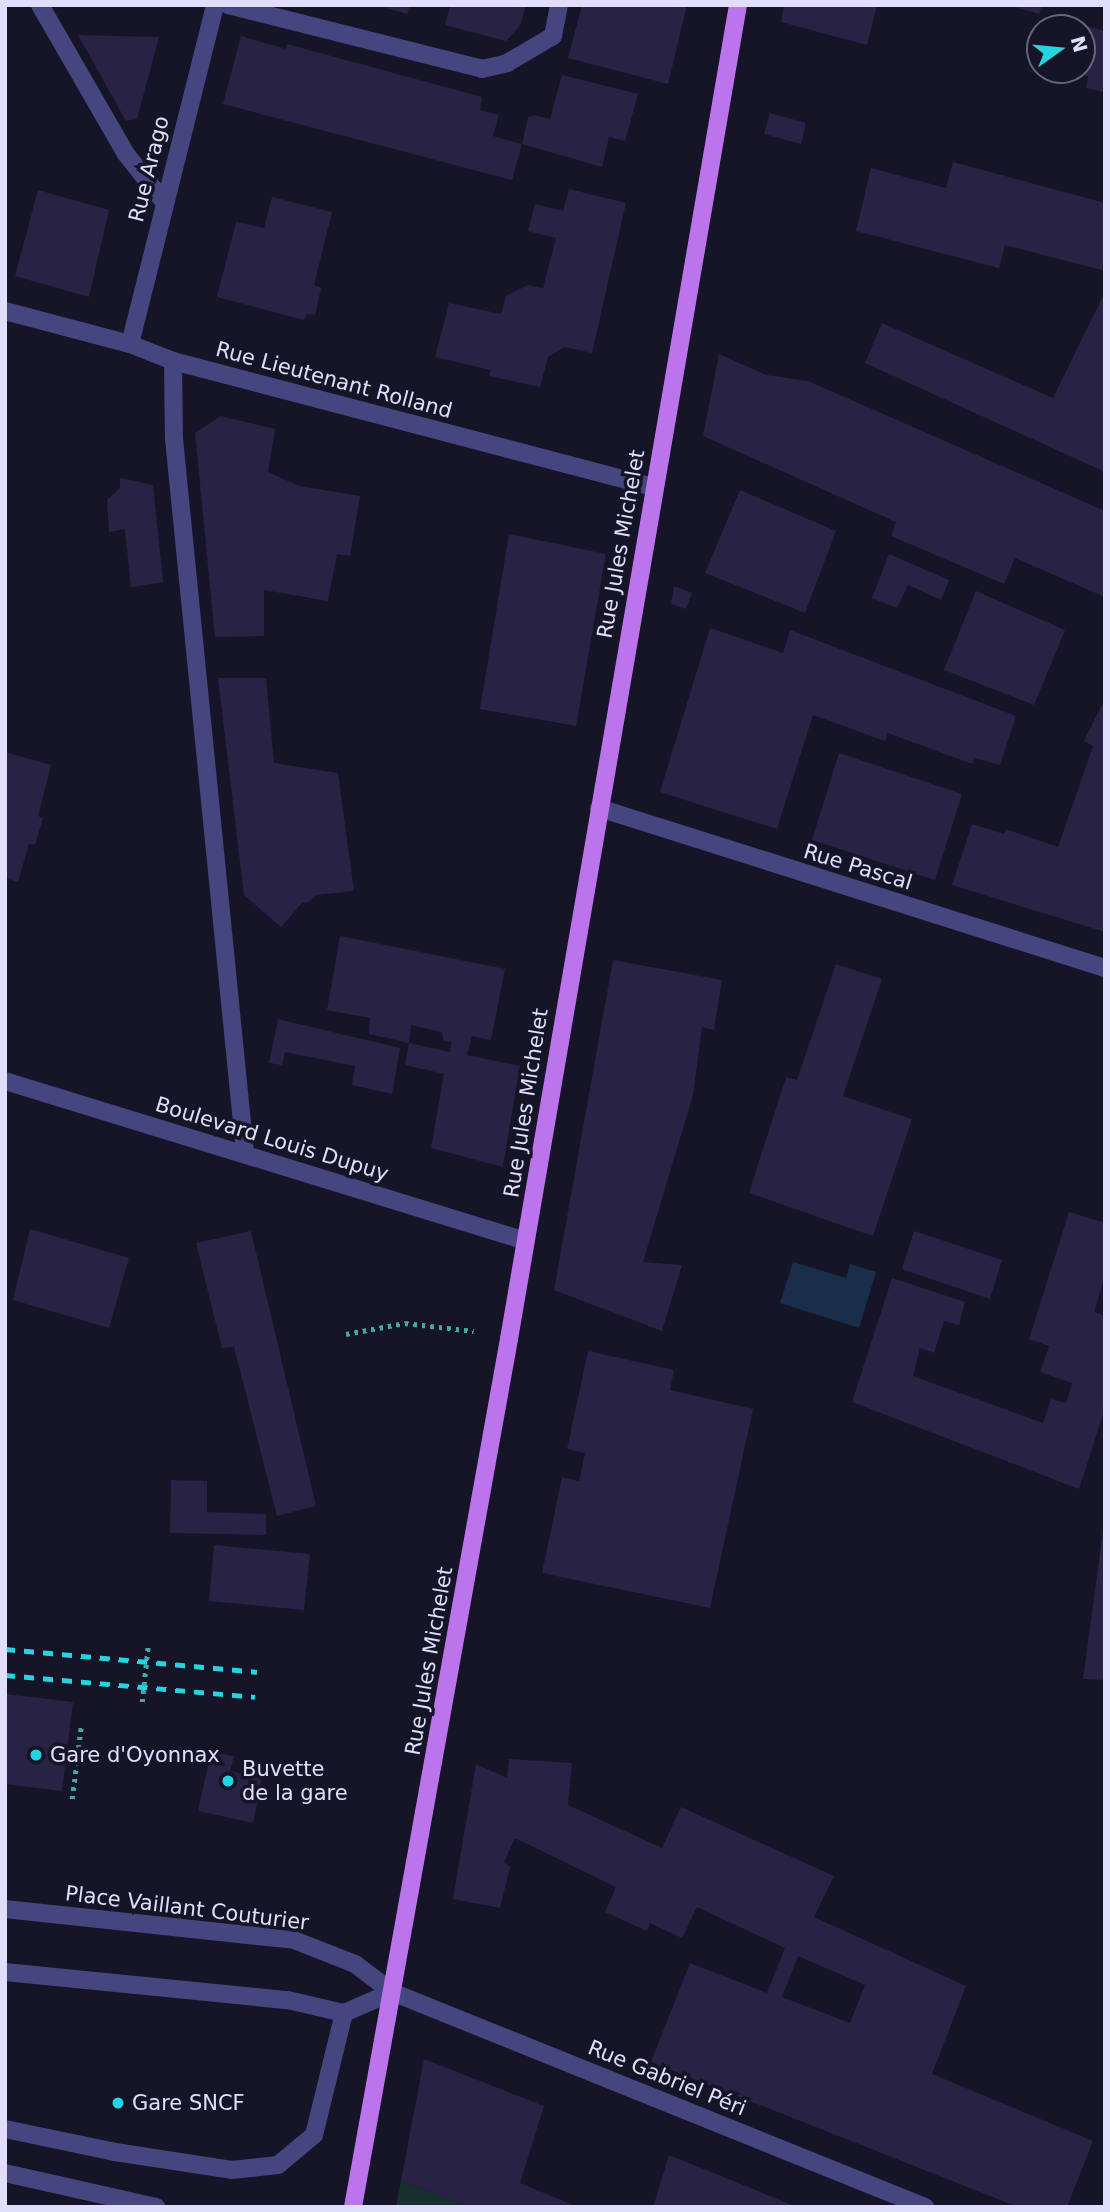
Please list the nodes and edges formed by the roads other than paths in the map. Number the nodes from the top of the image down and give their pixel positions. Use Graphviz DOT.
graph roads {
  1 [pos="40,5"];
  2 [pos="215,5"];
  3 [pos="229,5"];
  4 [pos="559,5"];
  5 [pos="738,5"];
  6 [pos="164,202"];
  7 [pos="5,310"];
  8 [pos="130,344"];
  9 [pos="173,361"];
  10 [pos="654,486"];
  11 [pos="598,808"];
  12 [pos="1105,968"];
  13 [pos="5,1081"];
  14 [pos="245,1153"];
  15 [pos="526,1241"];
  16 [pos="5,1909"];
  17 [pos="5,1972"];
  18 [pos="392,1992"];
  19 [pos="344,2013"];
  20 [pos="5,2129"];
  21 [pos="5,2173"];
  22 [pos="156,2207"];
  23 [pos="353,2207"];
  24 [pos="925,2207"];
  1 -- 6 [label="street"];
  2 -- 6 [label="street, Rue Arago"];
  3 -- 4 [label="street"];
  5 -- 10 [label="main road, Rue Jules Michelet"];
  6 -- 8 [label="street, Rue Arago"];
  7 -- 8 [label="street, Rue Lieutenant Rolland"];
  8 -- 9 [label="street, Rue Lieutenant Rolland"];
  9 -- 10 [label="street, Rue Lieutenant Rolland"];
  9 -- 14 [label="street"];
  10 -- 11 [label="main road, Rue Jules Michelet"];
  11 -- 12 [label="street, Rue Pascal"];
  11 -- 15 [label="main road, Rue Jules Michelet"];
  13 -- 14 [label="street, Boulevard Louis Dupuy"];
  14 -- 15 [label="street, Boulevard Louis Dupuy"];
  15 -- 18 [label="main road, Rue Jules Michelet"];
  16 -- 18 [label="street, Place Vaillant Couturier"];
  17 -- 19 [label="street"];
  18 -- 19 [label="street"];
  18 -- 23 [label="main road, Rue Jules Michelet"];
  18 -- 24 [label="street, Rue Gabriel Péri"];
  19 -- 20 [label="street"];
  21 -- 22 [label="street"];
}
